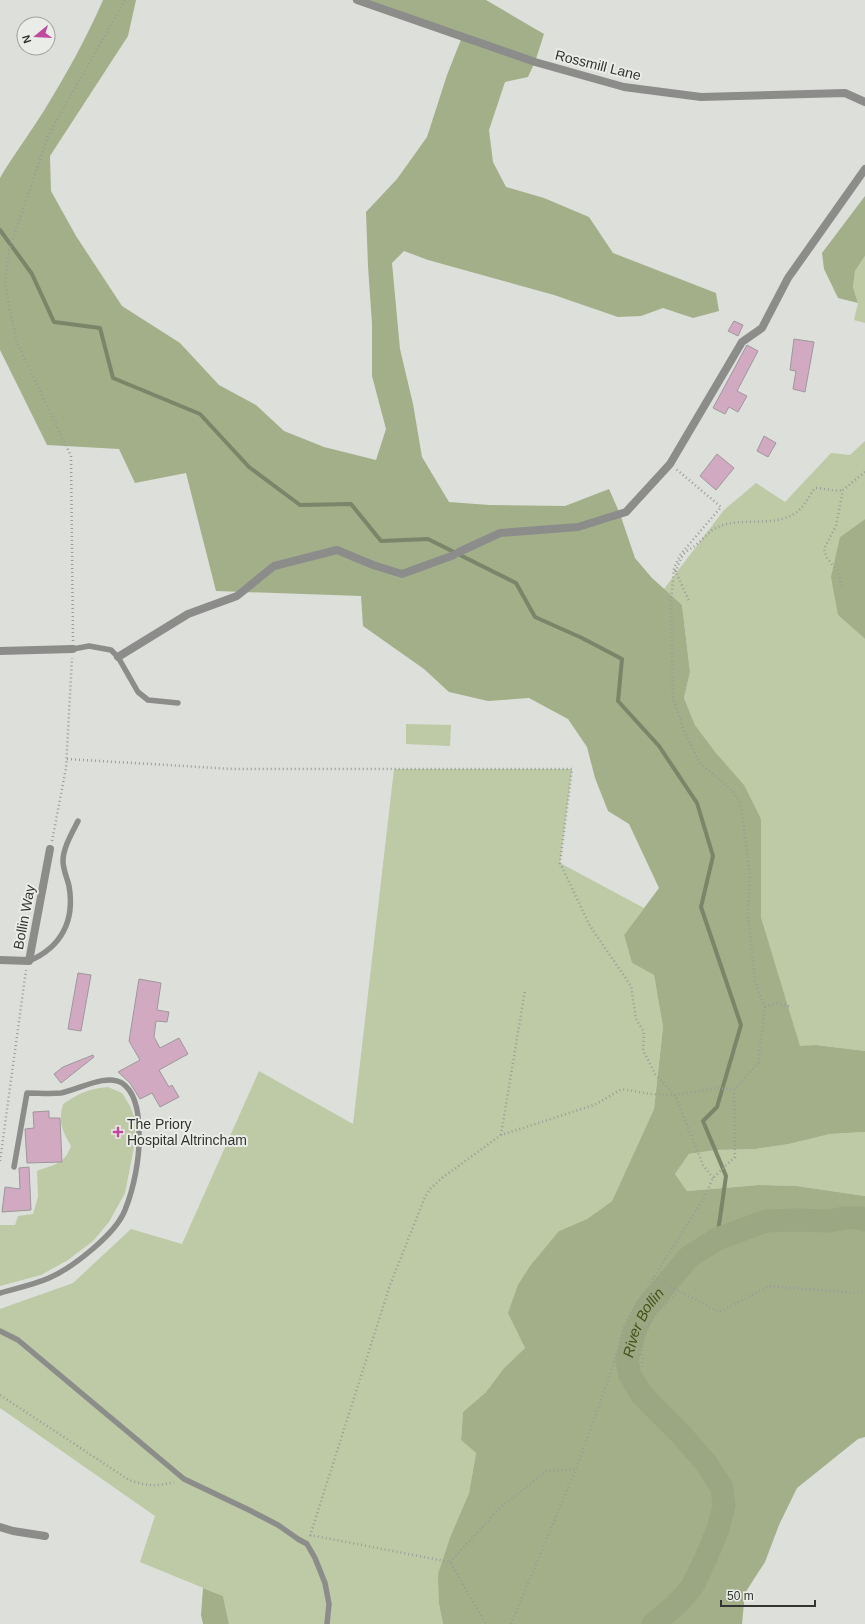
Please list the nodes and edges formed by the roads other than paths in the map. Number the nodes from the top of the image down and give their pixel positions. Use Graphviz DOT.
graph roads {
  1 [pos="357,0"];
  2 [pos="865,102"];
  3 [pos="865,169"];
  4 [pos="73,649"];
  5 [pos="0,651"];
  6 [pos="118,657"];
  7 [pos="178,703"];
  8 [pos="78,821"];
  9 [pos="50,850"];
  10 [pos="0,960"];
  11 [pos="28,961"];
  12 [pos="14,1167"];
  13 [pos="0,1293"];
  14 [pos="0,1331"];
  15 [pos="0,1527"];
  16 [pos="45,1536"];
  17 [pos="327,1624"];
  1 -- 2 [label="street, Rossmill Lane"];
  3 -- 6 [label="street"];
  4 -- 5 [label="street"];
  4 -- 6 [label="lane"];
  6 -- 7 [label="lane"];
  8 -- 11 [label="lane"];
  9 -- 11 [label="street, Bollin Way"];
  10 -- 11 [label="street, Bollin Way"];
  12 -- 13 [label="lane"];
  14 -- 17 [label="lane"];
  15 -- 16 [label="street"];
}
